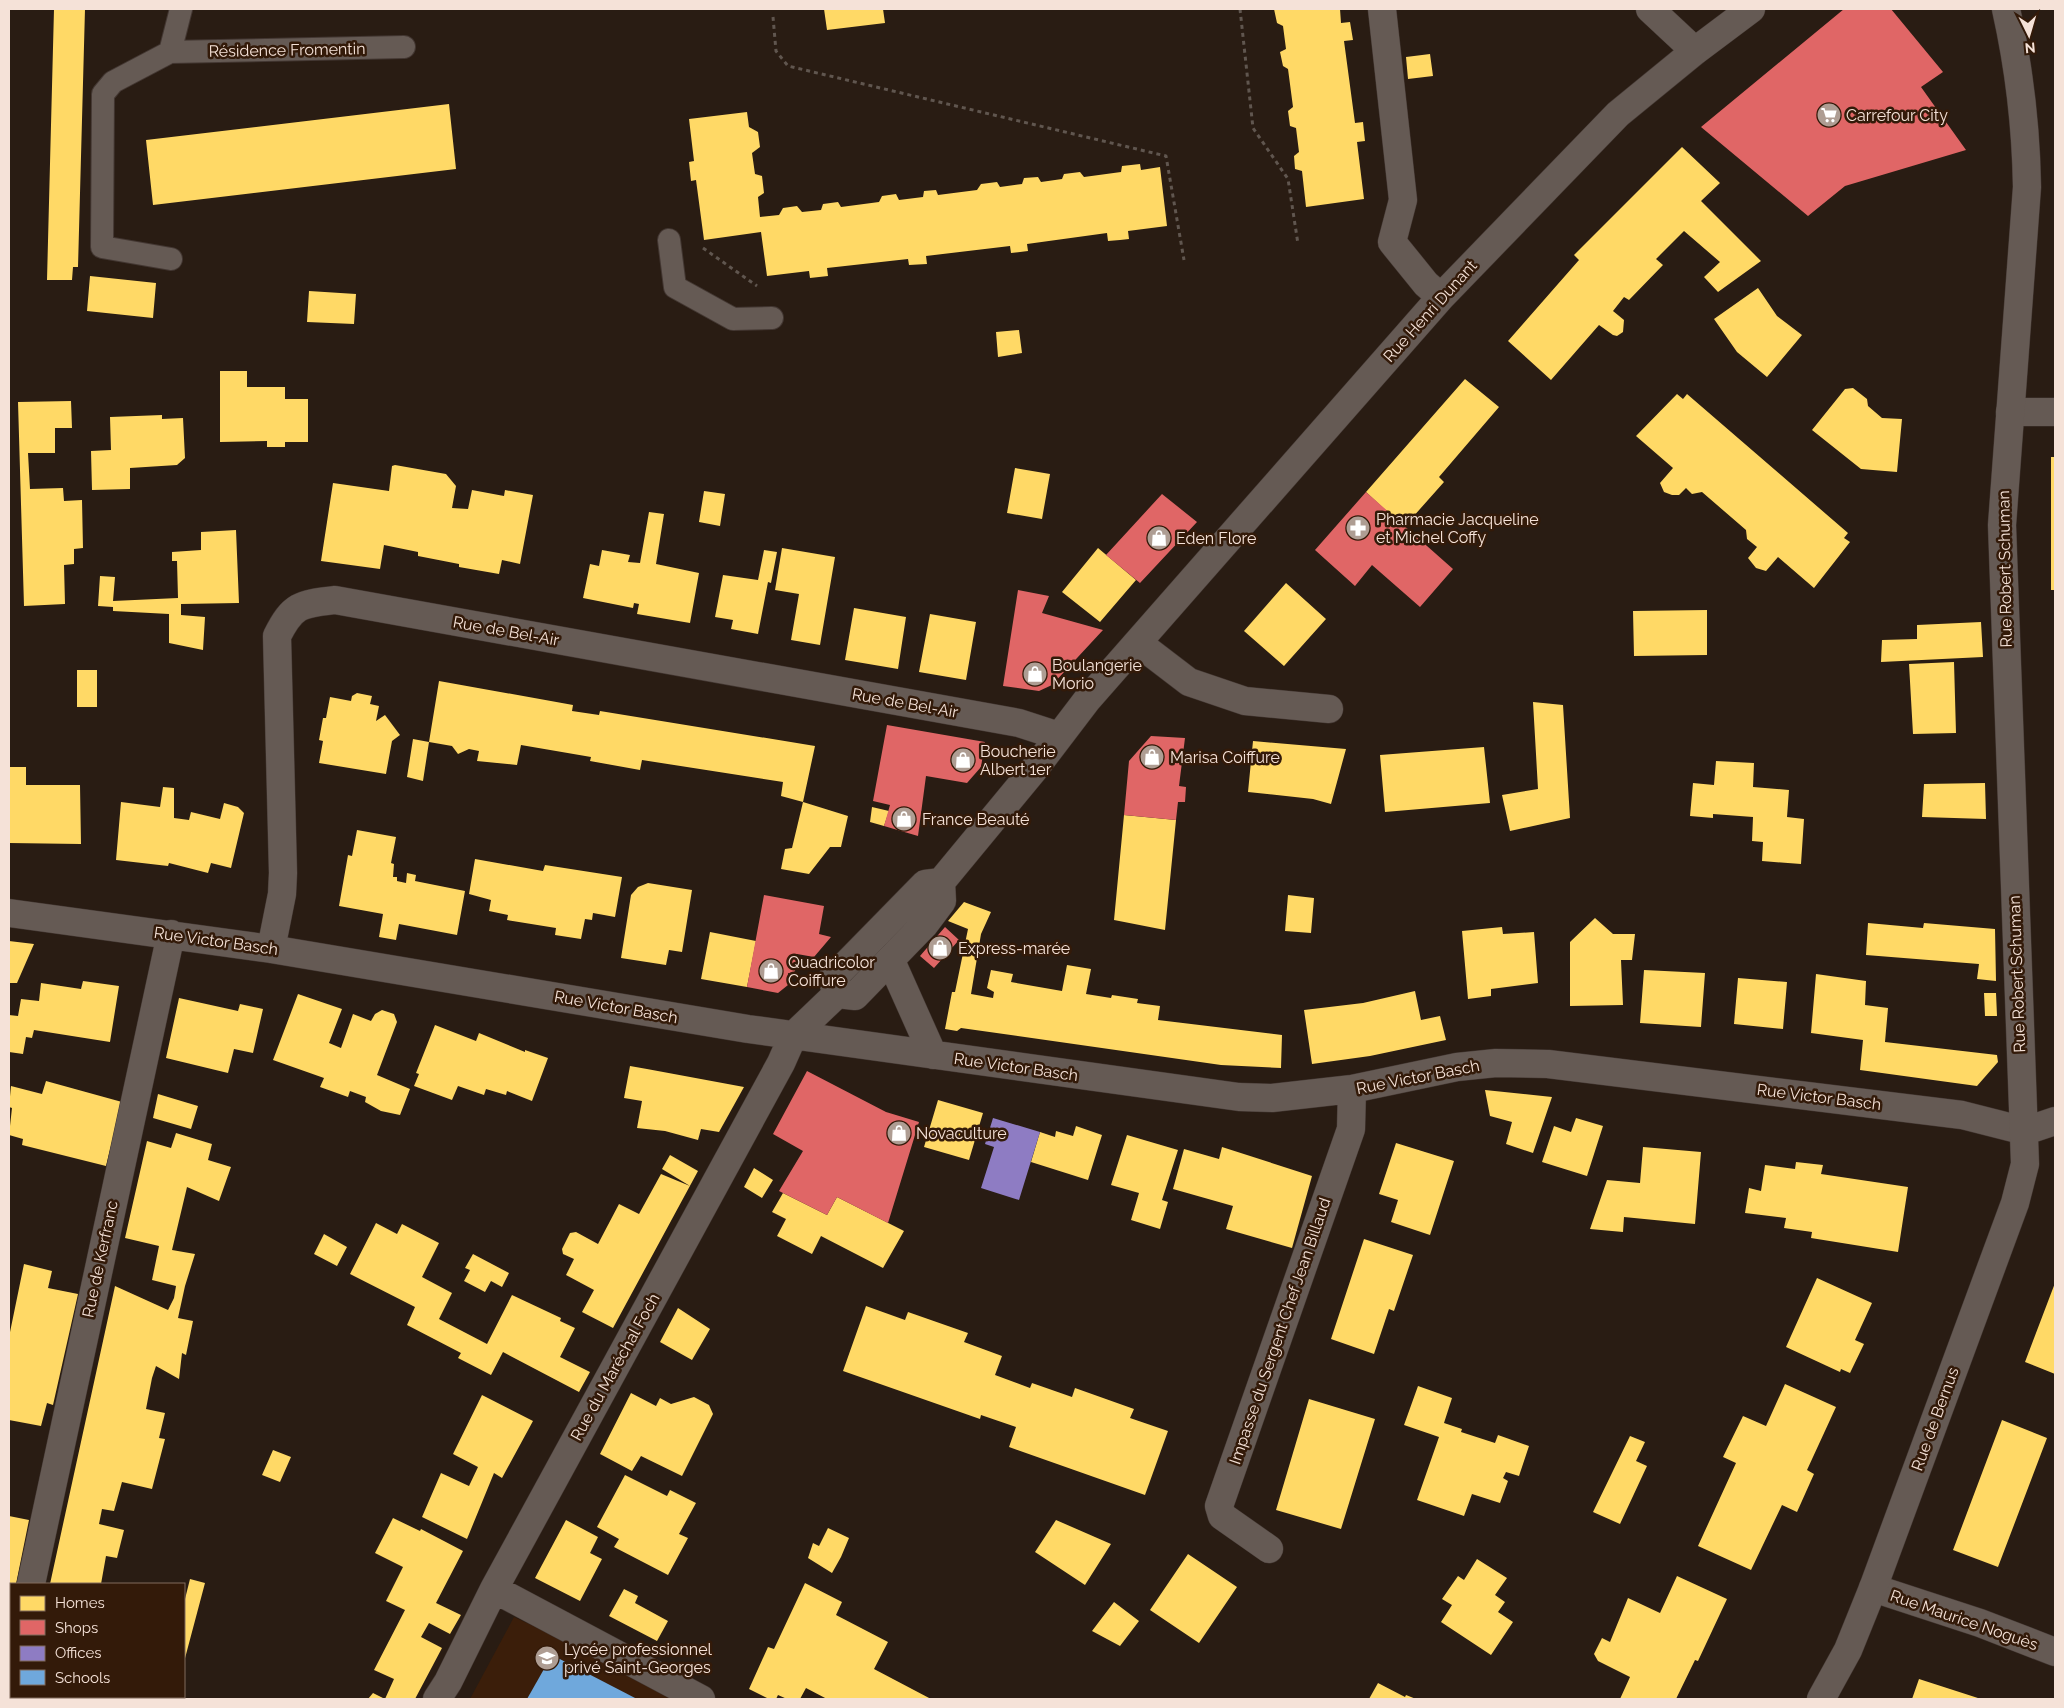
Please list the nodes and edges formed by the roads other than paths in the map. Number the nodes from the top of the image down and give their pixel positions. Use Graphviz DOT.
graph roads {
  1 [pos="181,9"];
  2 [pos="1382,9"];
  3 [pos="1650,9"];
  4 [pos="1751,9"];
  5 [pos="2006,9"];
  6 [pos="404,47"];
  7 [pos="1695,51"];
  8 [pos="170,52"];
  9 [pos="669,240"];
  10 [pos="171,259"];
  11 [pos="1441,297"];
  12 [pos="772,318"];
  13 [pos="2010,412"];
  14 [pos="2055,412"];
  15 [pos="1138,643"];
  16 [pos="1328,709"];
  17 [pos="1059,736"];
  18 [pos="941,882"];
  19 [pos="9,913"];
  20 [pos="171,934"];
  21 [pos="271,949"];
  22 [pos="891,960"];
  23 [pos="837,994"];
  24 [pos="793,1036"];
  25 [pos="933,1055"];
  26 [pos="1352,1090"];
  27 [pos="2055,1121"];
  28 [pos="2026,1131"];
  29 [pos="1269,1549"];
  30 [pos="31,1583"];
  31 [pos="494,1588"];
  32 [pos="1873,1588"];
  33 [pos="2055,1652"];
  34 [pos="437,1699"];
  35 [pos="701,1699"];
  36 [pos="1821,1699"];
  1 -- 8 [label="lane"];
  2 -- 11 [label="street"];
  3 -- 7 [label="street"];
  4 -- 7 [label="street, Rue Henri Dunant"];
  5 -- 13 [label="street, Rue Robert Schuman"];
  6 -- 8 [label="lane, Résidence Fromentin"];
  7 -- 11 [label="street, Rue Henri Dunant"];
  8 -- 10 [label="lane, Résidence Fromentin"];
  9 -- 12 [label="lane"];
  11 -- 15 [label="street, Rue Henri Dunant"];
  13 -- 14 [label="street"];
  13 -- 28 [label="street, Rue Robert Schuman"];
  15 -- 16 [label="street"];
  15 -- 17 [label="street, Rue Henri Dunant"];
  17 -- 18 [label="street, Rue Henri Dunant"];
  17 -- 21 [label="street, Rue de Bel-Air"];
  18 -- 22 [label="street"];
  18 -- 23 [label="street, Rue Henri Dunant"];
  19 -- 20 [label="street, Rue Victor Basch"];
  20 -- 21 [label="street, Rue Victor Basch"];
  20 -- 30 [label="street, Rue de Kerfranc"];
  21 -- 24 [label="street, Rue Victor Basch"];
  22 -- 23 [label="street"];
  22 -- 25 [label="street"];
  23 -- 24 [label="street"];
  24 -- 25 [label="street, Rue Victor Basch"];
  24 -- 31 [label="street, Rue du Maréchal Foch"];
  25 -- 26 [label="street, Rue Victor Basch"];
  26 -- 28 [label="street, Rue Victor Basch"];
  26 -- 29 [label="street, Impasse du Sergent Chef Jean Billaud"];
  27 -- 28 [label="street"];
  28 -- 32 [label="street, Rue de Bernus"];
  31 -- 34 [label="street, Rue du Maréchal Foch"];
  31 -- 35 [label="street"];
  32 -- 33 [label="street, Rue Maurice Noguès"];
  32 -- 36 [label="street, Rue de Bernus"];
}
